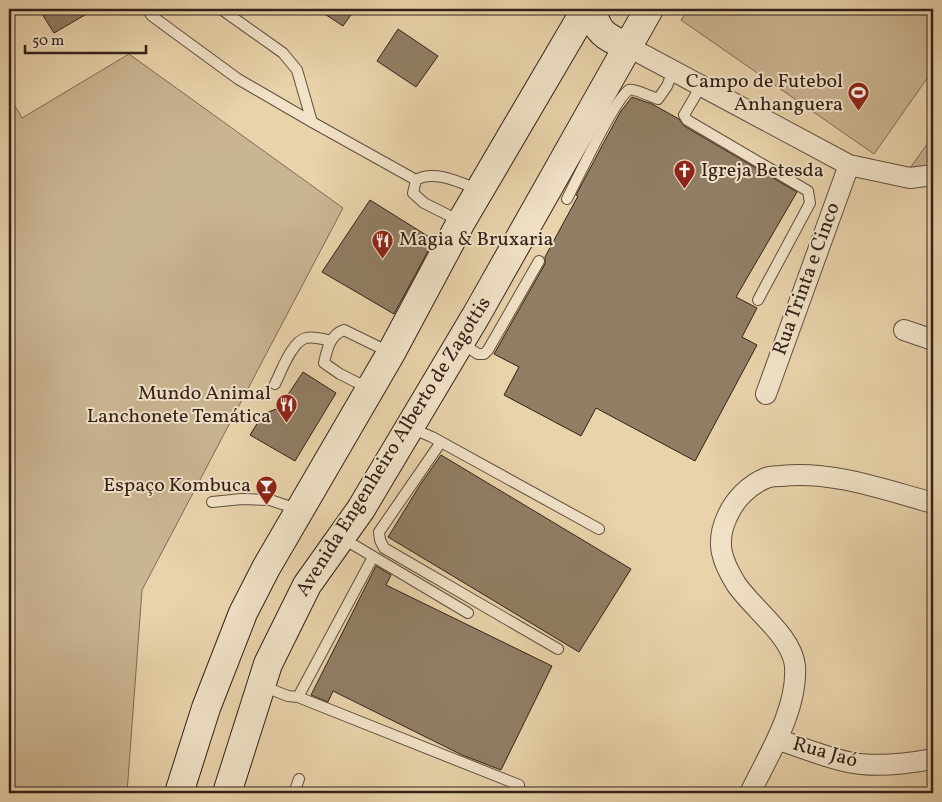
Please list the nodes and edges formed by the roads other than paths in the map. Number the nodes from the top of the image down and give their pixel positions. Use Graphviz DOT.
graph roads {
  1 [pos="147,9"];
  2 [pos="221,9"];
  3 [pos="586,9"];
  4 [pos="593,9"];
  5 [pos="649,9"];
  6 [pos="627,46"];
  7 [pos="673,71"];
  8 [pos="701,86"];
  9 [pos="312,122"];
  10 [pos="848,165"];
  11 [pos="933,175"];
  12 [pos="416,180"];
  13 [pos="480,190"];
  14 [pos="567,199"];
  15 [pos="461,222"];
  16 [pos="539,261"];
  17 [pos="758,300"];
  18 [pos="904,330"];
  19 [pos="933,340"];
  20 [pos="331,341"];
  21 [pos="460,343"];
  22 [pos="391,353"];
  23 [pos="275,384"];
  24 [pos="371,389"];
  25 [pos="766,394"];
  26 [pos="410,427"];
  27 [pos="441,442"];
  28 [pos="212,502"];
  29 [pos="933,503"];
  30 [pos="300,510"];
  31 [pos="600,528"];
  32 [pos="341,538"];
  33 [pos="373,558"];
  34 [pos="468,614"];
  35 [pos="558,649"];
  36 [pos="262,685"];
  37 [pos="298,697"];
  38 [pos="777,739"];
  39 [pos="933,759"];
  40 [pos="299,779"];
  41 [pos="519,785"];
  42 [pos="179,793"];
  43 [pos="227,793"];
  44 [pos="294,793"];
  45 [pos="750,793"];
  1 -- 9 [label="lane"];
  2 -- 9 [label="lane"];
  3 -- 13 [label="main road"];
  4 -- 6 [label="main road"];
  5 -- 6 [label="main road, Avenida Engenheiro Alberto de Zagottis"];
  6 -- 7 [label="street"];
  6 -- 21 [label="main road, Avenida Engenheiro Alberto de Zagottis"];
  7 -- 8 [label="street"];
  7 -- 14 [label="lane"];
  8 -- 10 [label="street"];
  8 -- 17 [label="lane"];
  9 -- 12 [label="lane"];
  10 -- 11 [label="street"];
  10 -- 25 [label="street, Rua Trinta e Cinco"];
  12 -- 13 [label="lane"];
  12 -- 15 [label="lane"];
  13 -- 15 [label="main road"];
  15 -- 22 [label="main road"];
  16 -- 21 [label="lane"];
  18 -- 19 [label="street"];
  20 -- 22 [label="lane"];
  20 -- 23 [label="lane"];
  20 -- 24 [label="lane"];
  21 -- 26 [label="main road, Avenida Engenheiro Alberto de Zagottis"];
  22 -- 24 [label="main road"];
  24 -- 30 [label="main road"];
  26 -- 27 [label="lane"];
  26 -- 32 [label="main road, Avenida Engenheiro Alberto de Zagottis"];
  27 -- 31 [label="lane"];
  27 -- 35 [label="lane"];
  28 -- 30 [label="lane"];
  29 -- 38 [label="street"];
  30 -- 42 [label="main road"];
  32 -- 33 [label="lane"];
  32 -- 36 [label="main road, Avenida Engenheiro Alberto de Zagottis"];
  33 -- 34 [label="lane"];
  33 -- 37 [label="lane"];
  36 -- 37 [label="lane"];
  36 -- 43 [label="main road, Avenida Engenheiro Alberto de Zagottis"];
  37 -- 41 [label="lane"];
  38 -- 39 [label="street, Rua Jaó"];
  38 -- 45 [label="street"];
  40 -- 44 [label="lane"];
}
